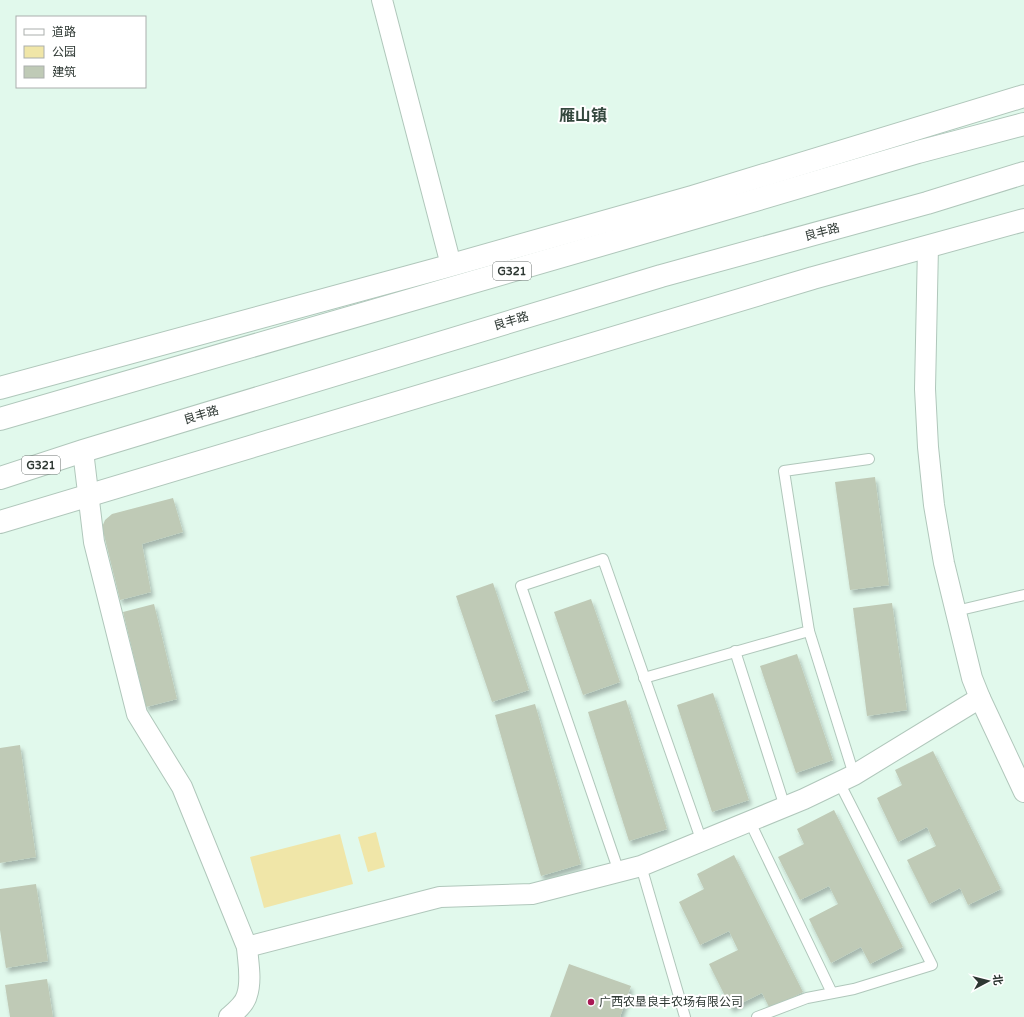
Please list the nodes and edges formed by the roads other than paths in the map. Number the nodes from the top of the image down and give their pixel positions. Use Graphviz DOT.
graph roads {
  1 [pos="382,0"];
  2 [pos="1024,96"];
  3 [pos="1024,124"];
  4 [pos="1024,173"];
  5 [pos="1024,220"];
  6 [pos="928,246"];
  7 [pos="451,266"];
  8 [pos="0,388"];
  9 [pos="0,419"];
  10 [pos="82,451"];
  11 [pos="869,459"];
  12 [pos="0,478"];
  13 [pos="88,495"];
  14 [pos="0,522"];
  15 [pos="1024,595"];
  16 [pos="956,611"];
  17 [pos="809,631"];
  18 [pos="735,651"];
  19 [pos="644,678"];
  20 [pos="980,698"];
  21 [pos="846,778"];
  22 [pos="1024,792"];
  23 [pos="785,807"];
  24 [pos="750,822"];
  25 [pos="702,842"];
  26 [pos="641,866"];
  27 [pos="618,872"];
  28 [pos="246,947"];
  29 [pos="832,993"];
  30 [pos="229,1017"];
  31 [pos="685,1017"];
  32 [pos="757,1017"];
  1 -- 7 [label="street"];
  2 -- 7 [label="main road"];
  3 -- 9 [label="main road, G321"];
  4 -- 10 [label="main road, 良丰路 / G321"];
  5 -- 6 [label="main road"];
  6 -- 13 [label="main road"];
  6 -- 16 [label="street"];
  7 -- 8 [label="main road"];
  10 -- 12 [label="main road, 良丰路 / G321"];
  10 -- 13 [label="street"];
  11 -- 17 [label="lane"];
  13 -- 14 [label="main road"];
  13 -- 28 [label="street"];
  15 -- 16 [label="lane"];
  16 -- 20 [label="street"];
  17 -- 18 [label="lane"];
  17 -- 21 [label="lane"];
  18 -- 19 [label="lane"];
  18 -- 23 [label="lane"];
  19 -- 25 [label="lane"];
  19 -- 27 [label="lane"];
  20 -- 21 [label="street"];
  20 -- 22 [label="street"];
  21 -- 23 [label="street"];
  21 -- 29 [label="lane"];
  23 -- 24 [label="street"];
  24 -- 25 [label="street"];
  24 -- 29 [label="lane"];
  25 -- 26 [label="street"];
  26 -- 27 [label="street"];
  26 -- 31 [label="lane"];
  27 -- 28 [label="street"];
  28 -- 30 [label="street"];
  29 -- 32 [label="lane"];
}
